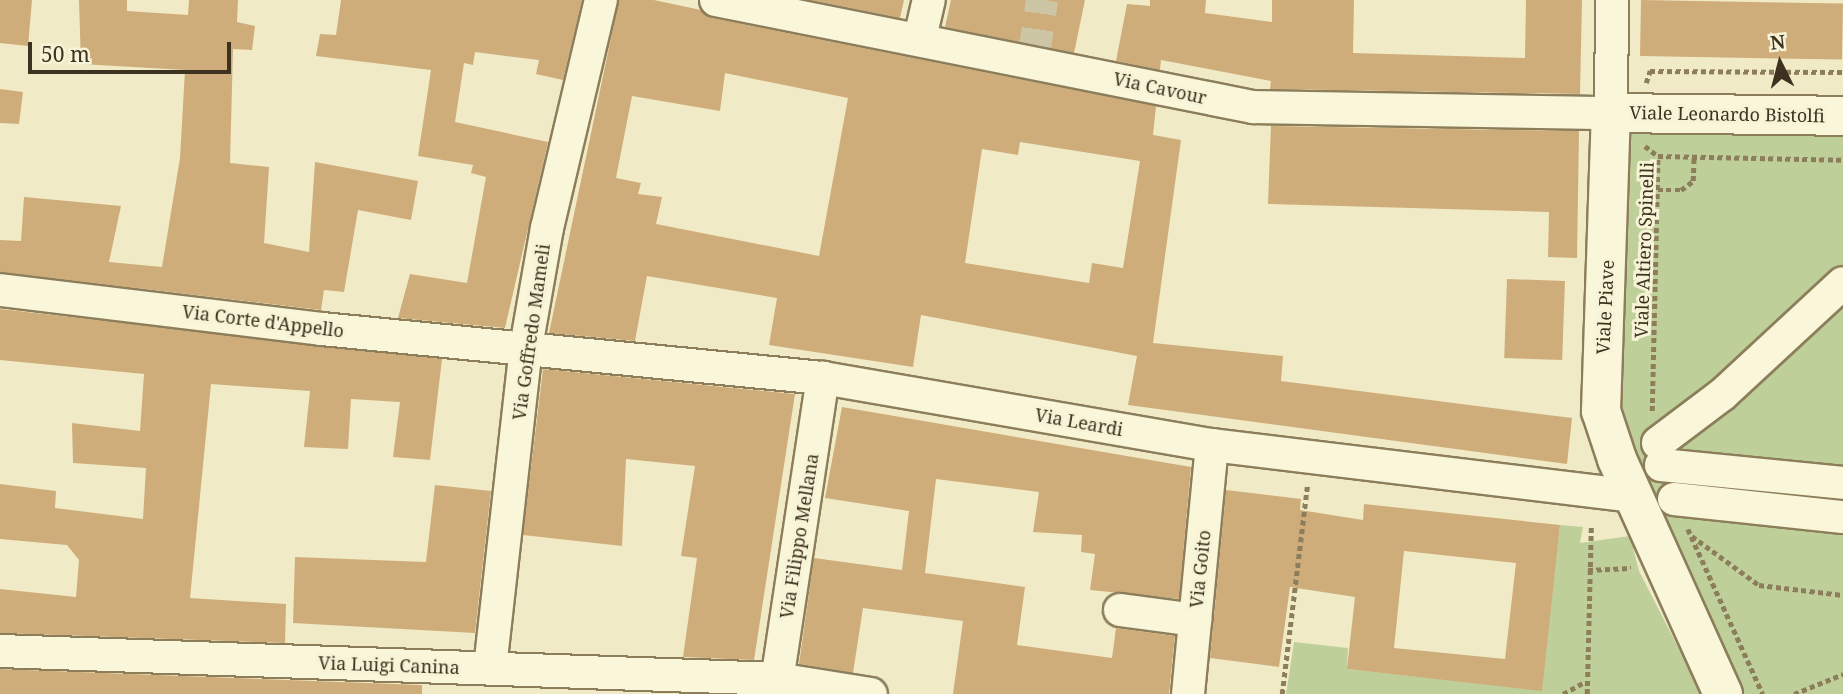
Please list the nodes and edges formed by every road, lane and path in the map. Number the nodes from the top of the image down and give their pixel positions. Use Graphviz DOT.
graph roads {
  1 [pos="601,0"];
  2 [pos="716,0"];
  3 [pos="929,0"];
  4 [pos="1612,0"];
  5 [pos="920,38"];
  6 [pos="1843,72"];
  7 [pos="1623,100"];
  8 [pos="1843,116"];
  9 [pos="1645,145"];
  10 [pos="1658,156"];
  11 [pos="1694,156"];
  12 [pos="1843,160"];
  13 [pos="1658,190"];
  14 [pos="1843,283"];
  15 [pos="0,290"];
  16 [pos="526,347"];
  17 [pos="822,378"];
  18 [pos="1212,445"];
  19 [pos="1660,454"];
  20 [pos="1311,457"];
  21 [pos="1843,483"];
  22 [pos="1633,496"];
  23 [pos="1674,499"];
  24 [pos="1843,517"];
  25 [pos="1591,526"];
  26 [pos="1691,536"];
  27 [pos="1637,567"];
  28 [pos="1588,570"];
  29 [pos="1843,595"];
  30 [pos="1120,610"];
  31 [pos="1195,620"];
  32 [pos="0,651"];
  33 [pos="490,668"];
  34 [pos="1843,674"];
  35 [pos="1587,680"];
  36 [pos="776,687"];
  37 [pos="871,694"];
  38 [pos="1188,694"];
  39 [pos="1282,694"];
  40 [pos="1563,694"];
  41 [pos="1587,694"];
  42 [pos="1723,694"];
  43 [pos="1763,694"];
  44 [pos="1794,694"];
  1 -- 16 [label="street, Via Goffredo Mameli"];
  2 -- 5 [label="street, Via Cavour"];
  3 -- 5 [label="street"];
  4 -- 7 [label="street"];
  5 -- 7 [label="street, Via Cavour"];
  6 -- 7 [label="path"];
  7 -- 8 [label="street, Viale Leonardo Bistolfi"];
  7 -- 22 [label="street, Viale Piave"];
  9 -- 10 [label="path"];
  10 -- 11 [label="path, Viale Altiero Spinelli"];
  10 -- 13 [label="path, Viale Altiero Spinelli"];
  11 -- 12 [label="path, Viale Altiero Spinelli"];
  11 -- 13 [label="path"];
  13 -- 19 [label="path, Viale Altiero Spinelli"];
  14 -- 19 [label="street"];
  15 -- 16 [label="street, Via Corte d'Appello"];
  16 -- 17 [label="street, Via Leardi"];
  16 -- 33 [label="street, Via Goffredo Mameli"];
  17 -- 18 [label="street, Via Leardi"];
  17 -- 36 [label="street, Via Filippo Mellana"];
  18 -- 20 [label="street, Via Leardi"];
  18 -- 31 [label="street, Via Goito"];
  19 -- 21 [label="street"];
  20 -- 22 [label="street, Via Leardi"];
  20 -- 39 [label="path"];
  22 -- 42 [label="street, Viale Piave"];
  23 -- 24 [label="street"];
  23 -- 26 [label="path"];
  25 -- 28 [label="path"];
  26 -- 29 [label="path"];
  26 -- 43 [label="path"];
  27 -- 28 [label="path"];
  28 -- 35 [label="path"];
  30 -- 31 [label="street"];
  31 -- 38 [label="street, Via Goito"];
  32 -- 33 [label="street, Via Luigi Canina"];
  33 -- 36 [label="street, Via Luigi Canina"];
  34 -- 44 [label="path"];
  35 -- 40 [label="path"];
  35 -- 41 [label="path"];
  36 -- 37 [label="street, Via Luigi Canina"];
}
